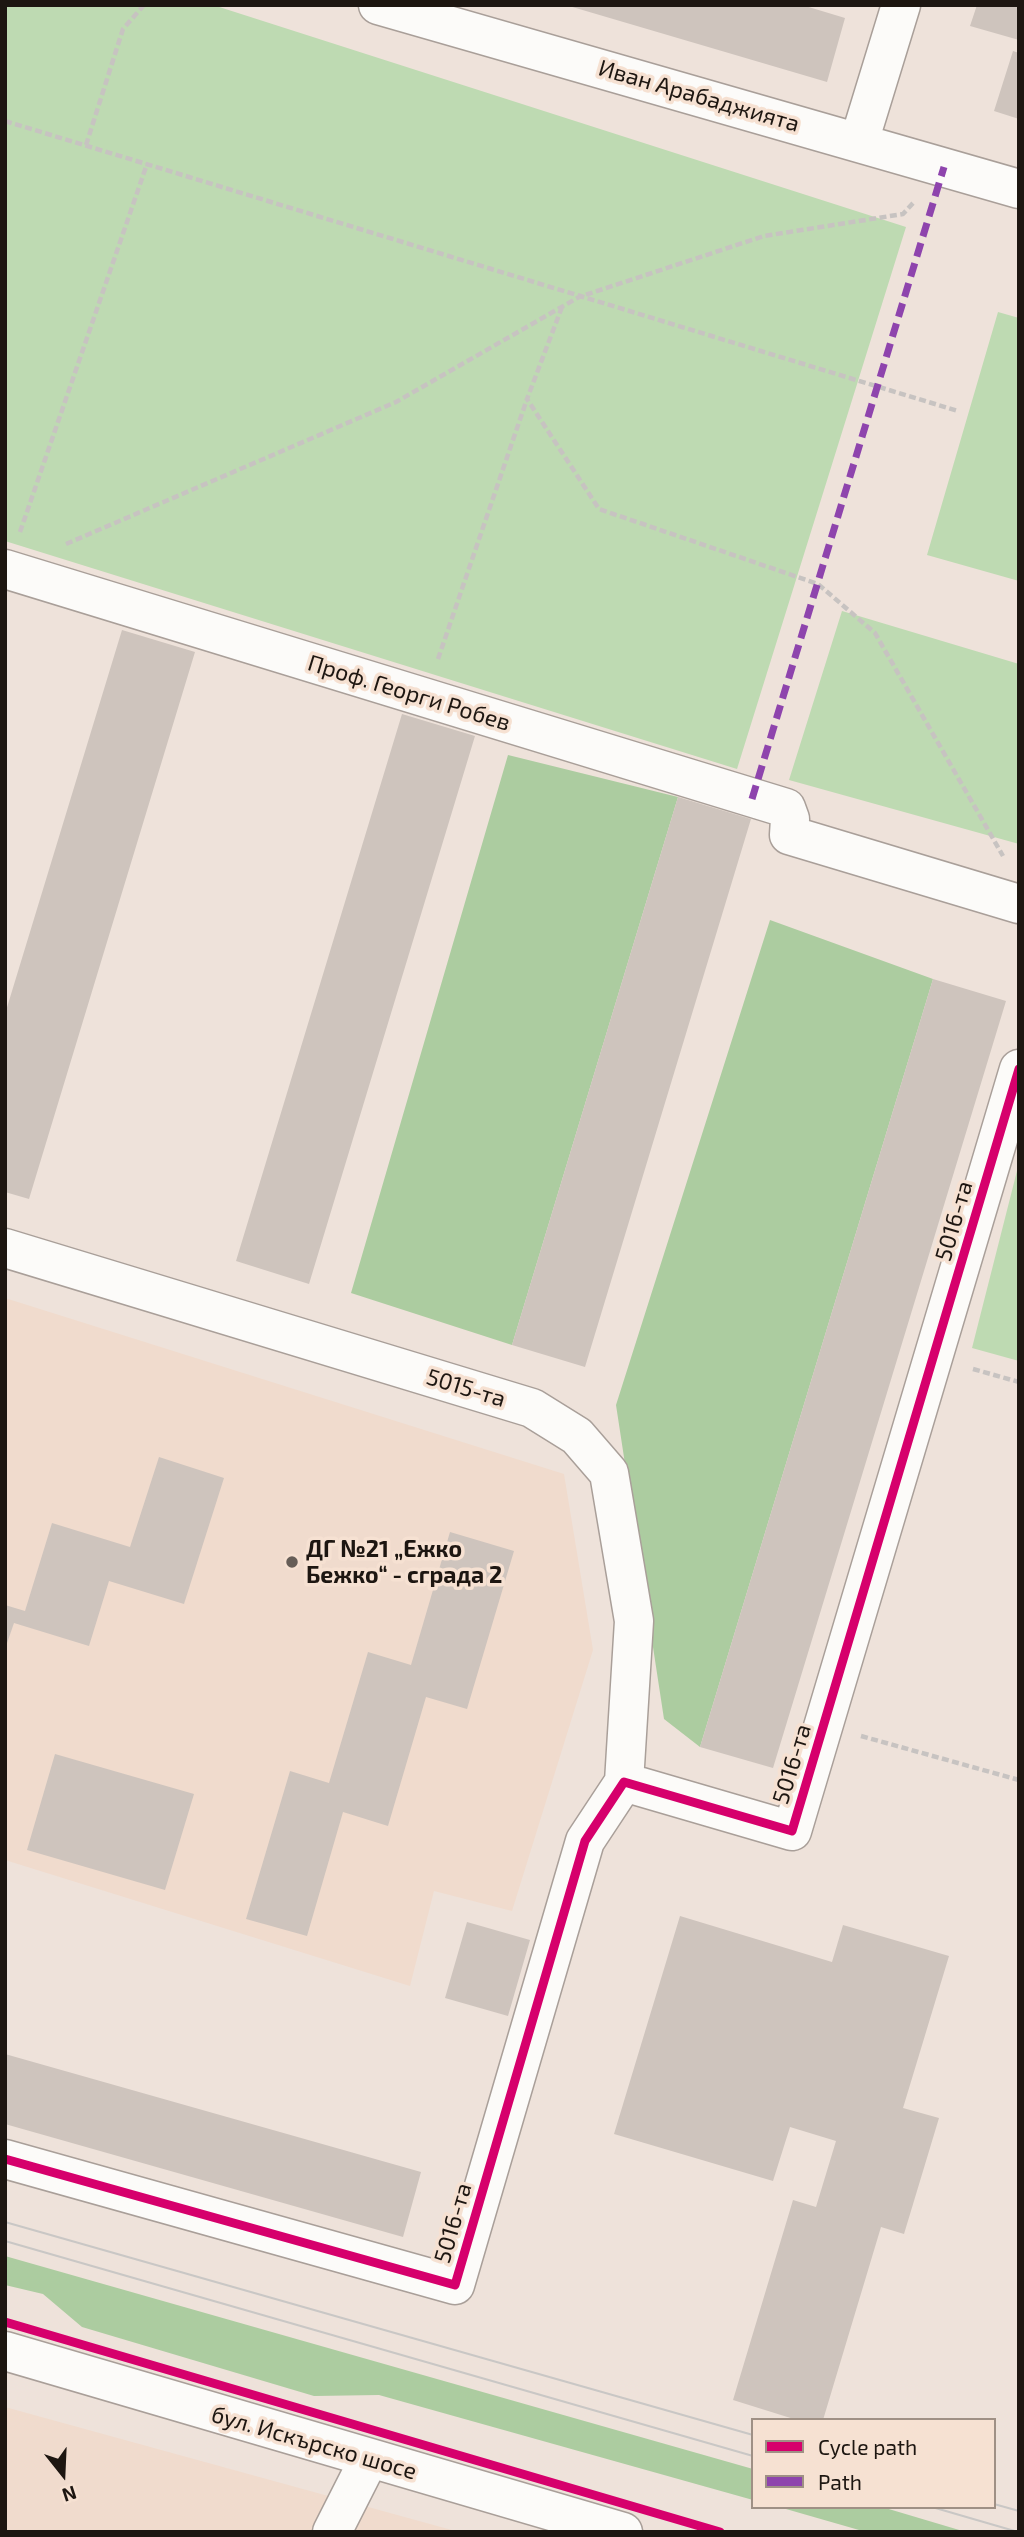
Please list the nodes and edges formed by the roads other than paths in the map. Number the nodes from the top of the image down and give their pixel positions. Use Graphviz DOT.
graph roads {
  1 [pos="378,5"];
  2 [pos="901,5"];
  3 [pos="859,142"];
  4 [pos="1019,189"];
  5 [pos="6,572"];
  6 [pos="1019,904"];
  7 [pos="1019,1069"];
  8 [pos="5,1248"];
  9 [pos="624,1782"];
  10 [pos="5,2159"];
  11 [pos="5,2351"];
  12 [pos="369,2459"];
  13 [pos="332,2532"];
  14 [pos="623,2532"];
  1 -- 3 [label="street, Иван Арабаджията"];
  2 -- 3 [label="street"];
  3 -- 4 [label="street, Иван Арабаджията"];
  5 -- 6 [label="street, Проф. Георги Робев"];
  7 -- 9 [label="street, 5016-та"];
  8 -- 9 [label="street, 5015-та"];
  9 -- 10 [label="street, 5016-та"];
  11 -- 12 [label="street, бул. Искърско шосе"];
  12 -- 13 [label="street"];
  12 -- 14 [label="street, бул. Искърско шосе"];
}
